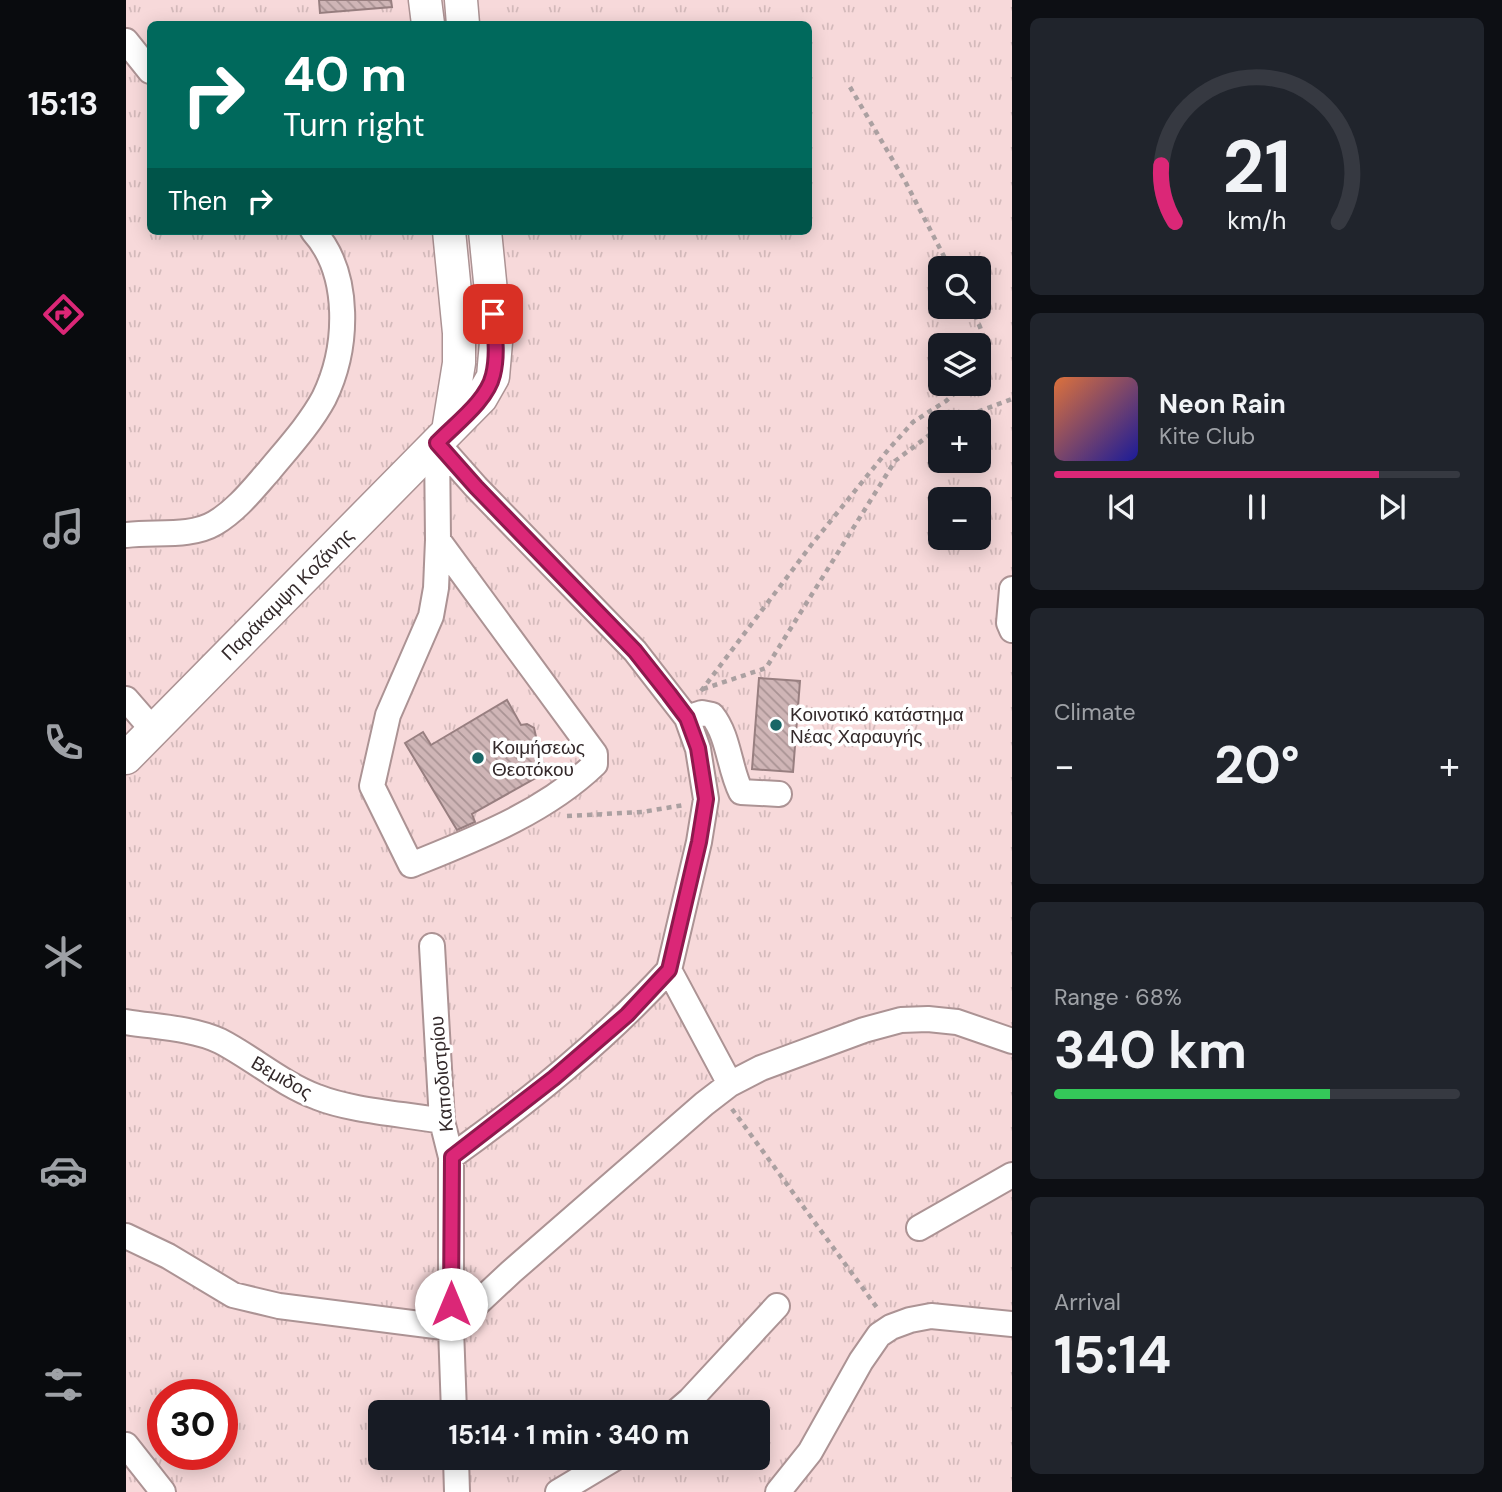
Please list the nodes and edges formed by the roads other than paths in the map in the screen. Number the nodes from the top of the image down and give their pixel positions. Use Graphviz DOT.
graph roads {
  1 [pos="425,0"];
  2 [pos="461,0"];
  3 [pos="428,21"];
  4 [pos="463,21"];
  5 [pos="126,41"];
  6 [pos="147,67"];
  7 [pos="316,235"];
  8 [pos="449,235"];
  9 [pos="485,235"];
  10 [pos="443,437"];
  11 [pos="126,535"];
  12 [pos="438,540"];
  13 [pos="1012,589"];
  14 [pos="1012,629"];
  15 [pos="126,699"];
  16 [pos="687,718"];
  17 [pos="153,730"];
  18 [pos="126,758"];
  19 [pos="779,794"];
  20 [pos="432,946"];
  21 [pos="669,970"];
  22 [pos="126,1022"];
  23 [pos="1012,1041"];
  24 [pos="725,1088"];
  25 [pos="442,1121"];
  26 [pos="452,1157"];
  27 [pos="1012,1175"];
  28 [pos="919,1228"];
  29 [pos="126,1236"];
  30 [pos="777,1306"];
  31 [pos="1012,1324"];
  32 [pos="451,1328"];
  33 [pos="454,1400"];
  34 [pos="687,1400"];
  35 [pos="126,1445"];
  36 [pos="456,1470"];
  37 [pos="595,1470"];
  38 [pos="163,1492"];
  39 [pos="457,1492"];
  40 [pos="558,1492"];
  41 [pos="778,1492"];
  1 -- 3 [label="main road"];
  2 -- 4 [label="main road"];
  5 -- 6 [label="street"];
  7 -- 11 [label="street"];
  8 -- 10 [label="main road"];
  9 -- 10 [label="main road, Παράκαμψη Κοζάνης"];
  10 -- 12 [label="street"];
  10 -- 16 [label="street"];
  10 -- 17 [label="main road, Παράκαμψη Κοζάνης"];
  12 -- 12 [label="street"];
  13 -- 14 [label="street"];
  15 -- 17 [label="street"];
  16 -- 19 [label="street"];
  16 -- 21 [label="street"];
  17 -- 18 [label="main road, Παράκαμψη Κοζάνης"];
  20 -- 25 [label="street, Καποδιστρίου"];
  21 -- 24 [label="street"];
  21 -- 26 [label="street"];
  22 -- 25 [label="street, Βεμιδος"];
  23 -- 24 [label="street"];
  24 -- 32 [label="street"];
  25 -- 26 [label="street, Καποδιστρίου"];
  26 -- 32 [label="street, Καποδιστρίου"];
  27 -- 28 [label="street"];
  29 -- 32 [label="street"];
  30 -- 34 [label="street"];
  31 -- 41 [label="street"];
  32 -- 33 [label="street, Καποδιστρίου"];
  35 -- 38 [label="street"];
  36 -- 39 [label="street"];
  37 -- 40 [label="street"];
}
